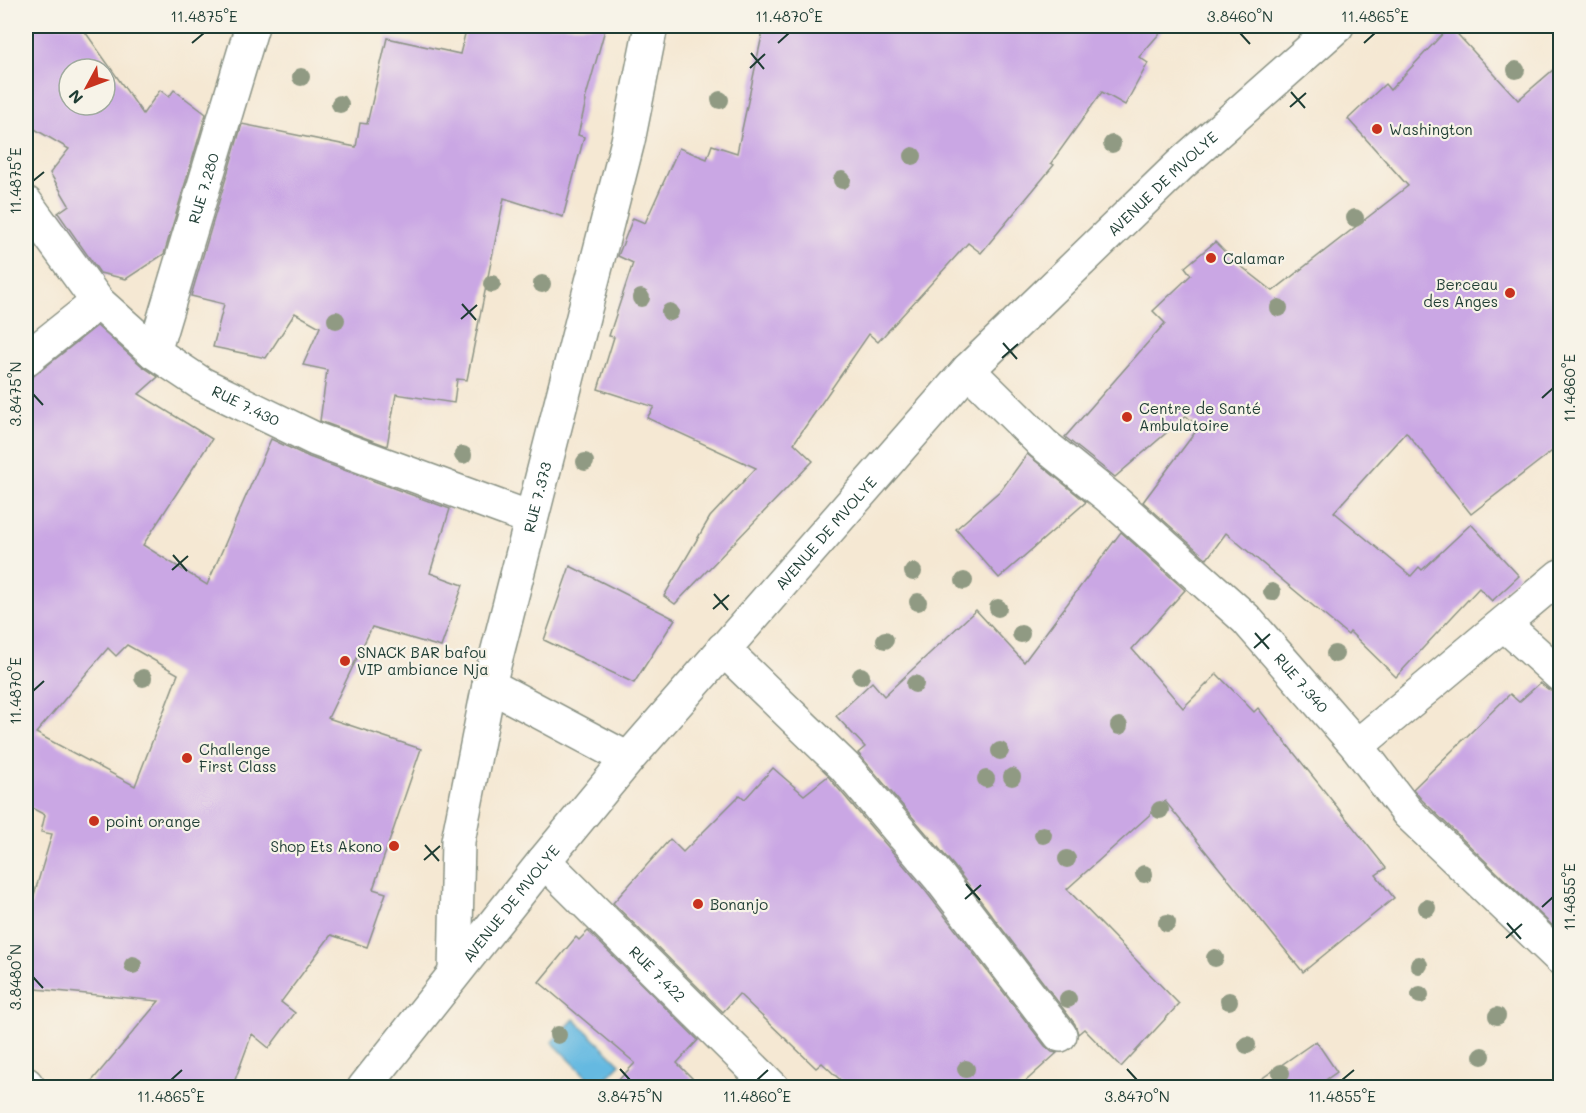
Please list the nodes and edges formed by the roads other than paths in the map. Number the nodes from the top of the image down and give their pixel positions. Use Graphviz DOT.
graph roads {
  1 [pos="252,26"];
  2 [pos="651,26"];
  3 [pos="1337,26"];
  4 [pos="26,203"];
  5 [pos="98,302"];
  6 [pos="154,352"];
  7 [pos="26,359"];
  8 [pos="968,370"];
  9 [pos="530,518"];
  10 [pos="1560,576"];
  11 [pos="1504,624"];
  12 [pos="723,649"];
  13 [pos="1560,675"];
  14 [pos="489,685"];
  15 [pos="1357,746"];
  16 [pos="628,759"];
  17 [pos="544,861"];
  18 [pos="1560,958"];
  19 [pos="455,972"];
  20 [pos="1060,1035"];
  21 [pos="26,1084"];
  22 [pos="29,1088"];
  23 [pos="364,1088"];
  24 [pos="773,1088"];
  1 -- 6 [label="street, RUE 7.280"];
  2 -- 9 [label="street, RUE 7.373"];
  3 -- 8 [label="street, AVENUE DE MVOLYE"];
  4 -- 5 [label="street, RUE 7.430"];
  5 -- 6 [label="street, RUE 7.430"];
  5 -- 7 [label="street"];
  6 -- 9 [label="street, RUE 7.430"];
  8 -- 12 [label="street, AVENUE DE MVOLYE"];
  8 -- 15 [label="street, RUE 7.340"];
  9 -- 14 [label="street, RUE 7.373"];
  10 -- 11 [label="street"];
  11 -- 13 [label="street"];
  11 -- 15 [label="street"];
  12 -- 16 [label="street, AVENUE DE MVOLYE"];
  12 -- 20 [label="street"];
  14 -- 16 [label="street"];
  14 -- 19 [label="street, RUE 7.373"];
  15 -- 18 [label="street, RUE 7.340"];
  16 -- 17 [label="street, AVENUE DE MVOLYE"];
  17 -- 19 [label="street, AVENUE DE MVOLYE"];
  17 -- 24 [label="street, RUE 7.422"];
  19 -- 23 [label="street, AVENUE DE MVOLYE"];
  21 -- 22 [label="street"];
}
